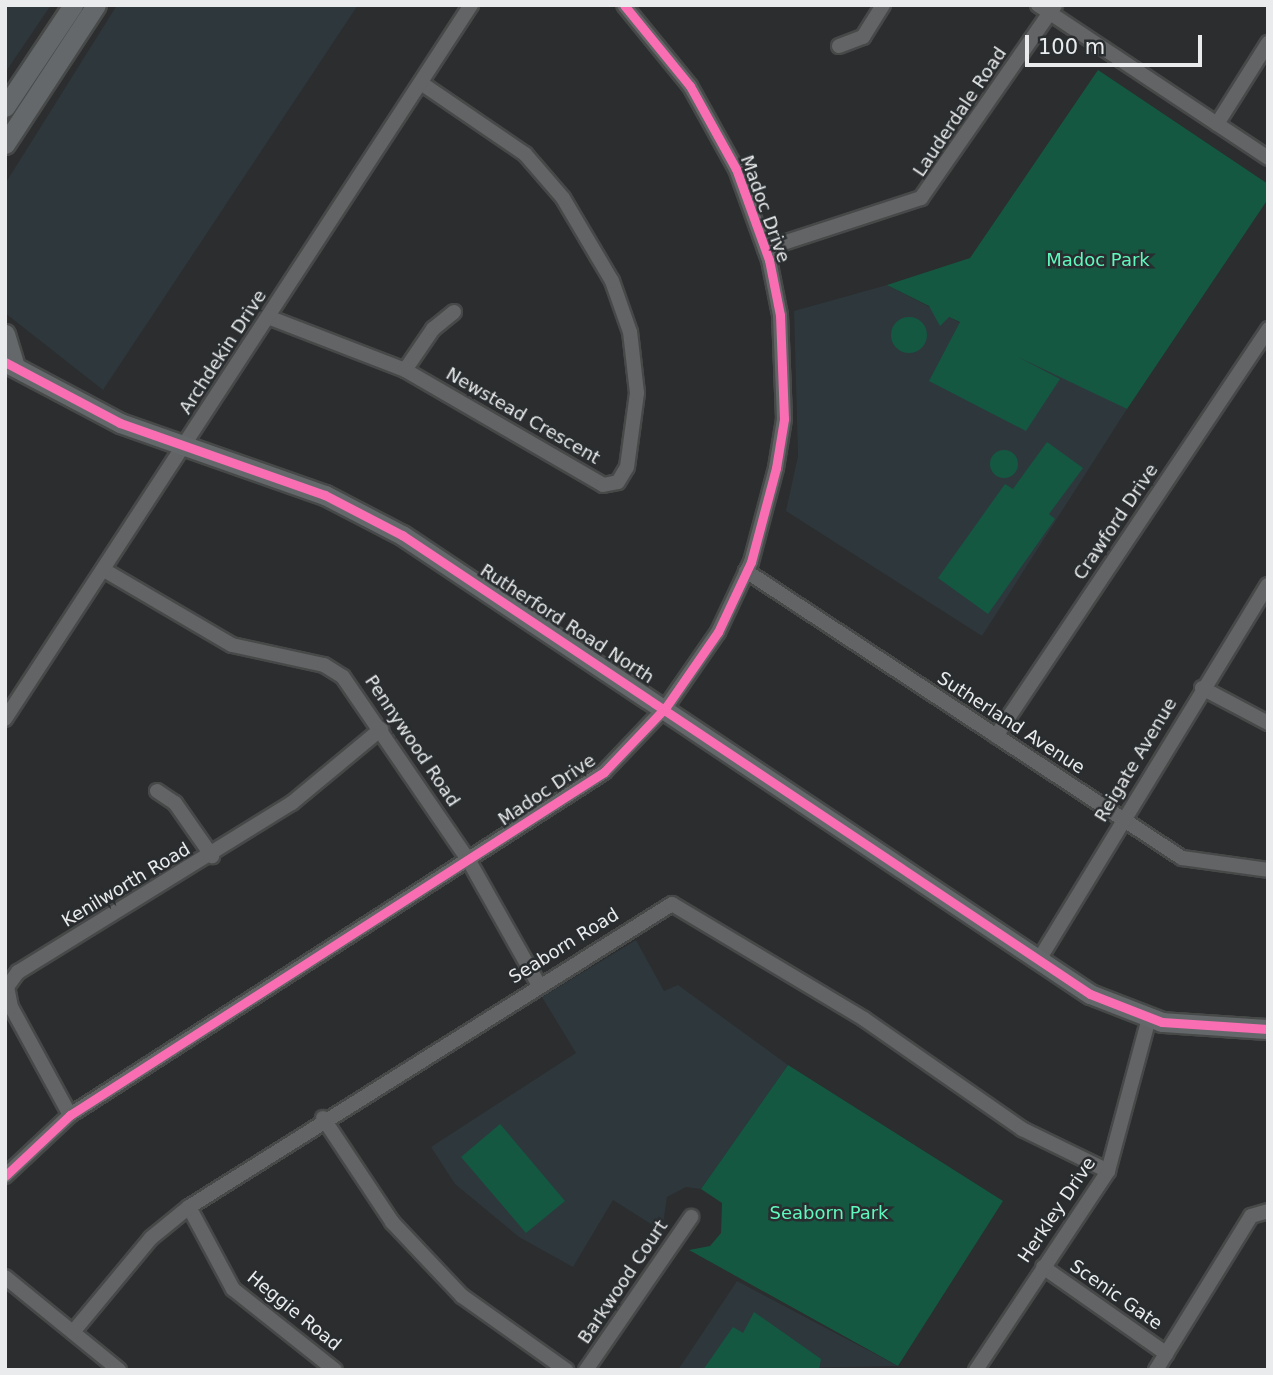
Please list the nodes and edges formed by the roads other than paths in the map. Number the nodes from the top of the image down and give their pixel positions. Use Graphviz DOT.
graph roads {
  1 [pos="73,5"];
  2 [pos="96,5"];
  3 [pos="471,5"];
  4 [pos="624,5"];
  5 [pos="883,5"];
  6 [pos="1048,8"];
  7 [pos="1268,43"];
  8 [pos="839,46"];
  9 [pos="421,83"];
  10 [pos="5,107"];
  11 [pos="1217,124"];
  12 [pos="5,144"];
  13 [pos="1268,158"];
  14 [pos="765,249"];
  15 [pos="454,312"];
  16 [pos="268,317"];
  17 [pos="1267,333"];
  18 [pos="5,334"];
  19 [pos="10,362"];
  20 [pos="405,370"];
  21 [pos="183,448"];
  22 [pos="104,570"];
  23 [pos="746,571"];
  24 [pos="1268,584"];
  25 [pos="1202,688"];
  26 [pos="666,707"];
  27 [pos="5,719"];
  28 [pos="1268,723"];
  29 [pos="381,729"];
  30 [pos="996,736"];
  31 [pos="157,791"];
  32 [pos="1122,819"];
  33 [pos="212,856"];
  34 [pos="469,861"];
  35 [pos="1268,870"];
  36 [pos="1040,958"];
  37 [pos="539,985"];
  38 [pos="1149,1018"];
  39 [pos="1268,1029"];
  40 [pos="70,1115"];
  41 [pos="323,1118"];
  42 [pos="1108,1171"];
  43 [pos="5,1176"];
  44 [pos="190,1207"];
  45 [pos="1268,1211"];
  46 [pos="691,1217"];
  47 [pos="1043,1267"];
  48 [pos="5,1277"];
  49 [pos="74,1332"];
  50 [pos="1167,1354"];
  51 [pos="119,1370"];
  52 [pos="335,1370"];
  53 [pos="566,1370"];
  54 [pos="586,1370"];
  55 [pos="976,1370"];
  56 [pos="1156,1370"];
  1 -- 10 [label="street"];
  2 -- 12 [label="street"];
  3 -- 9 [label="street, Archdekin Drive"];
  4 -- 14 [label="street, Madoc Drive"];
  5 -- 8 [label="street"];
  6 -- 11 [label="street"];
  6 -- 14 [label="street, Lauderdale Road"];
  7 -- 11 [label="street"];
  9 -- 16 [label="street, Archdekin Drive"];
  9 -- 20 [label="street, Newstead Crescent"];
  11 -- 13 [label="street"];
  14 -- 23 [label="street, Madoc Drive"];
  15 -- 20 [label="street"];
  16 -- 20 [label="street, Newstead Crescent"];
  16 -- 21 [label="street, Archdekin Drive"];
  17 -- 30 [label="street, Crawford Drive"];
  18 -- 19 [label="street"];
  19 -- 21 [label="street, Rutherford Road North"];
  21 -- 22 [label="street, Archdekin Drive"];
  21 -- 26 [label="street, Rutherford Road North"];
  22 -- 27 [label="street, Archdekin Drive"];
  22 -- 29 [label="street, Pennywood Road"];
  23 -- 26 [label="street, Madoc Drive"];
  23 -- 30 [label="street, Sutherland Avenue"];
  24 -- 25 [label="street, Reigate Avenue"];
  25 -- 28 [label="street"];
  25 -- 32 [label="street, Reigate Avenue"];
  26 -- 34 [label="street, Madoc Drive"];
  26 -- 36 [label="street, Rutherford Road North"];
  29 -- 33 [label="street, Kenilworth Road"];
  29 -- 34 [label="street, Pennywood Road"];
  30 -- 32 [label="street, Sutherland Avenue"];
  31 -- 33 [label="street"];
  32 -- 35 [label="street, Sutherland Avenue"];
  32 -- 36 [label="street, Reigate Avenue"];
  33 -- 40 [label="street, Kenilworth Road"];
  34 -- 37 [label="street, Pennywood Road"];
  34 -- 40 [label="street, Madoc Drive"];
  36 -- 38 [label="street, Rutherford Road North"];
  37 -- 41 [label="street, Seaborn Road"];
  37 -- 42 [label="street, Seaborn Road"];
  38 -- 39 [label="street, Rutherford Road North"];
  38 -- 42 [label="street, Herkley Drive"];
  40 -- 43 [label="street, Madoc Drive"];
  41 -- 44 [label="street, Seaborn Road"];
  41 -- 53 [label="street"];
  42 -- 47 [label="street, Herkley Drive"];
  44 -- 49 [label="street, Seaborn Road"];
  44 -- 52 [label="street, Heggie Road"];
  45 -- 50 [label="street"];
  46 -- 54 [label="street, Barkwood Court"];
  47 -- 50 [label="street, Scenic Gate"];
  47 -- 55 [label="street, Herkley Drive"];
  48 -- 49 [label="street"];
  49 -- 51 [label="street"];
  50 -- 56 [label="street"];
}
